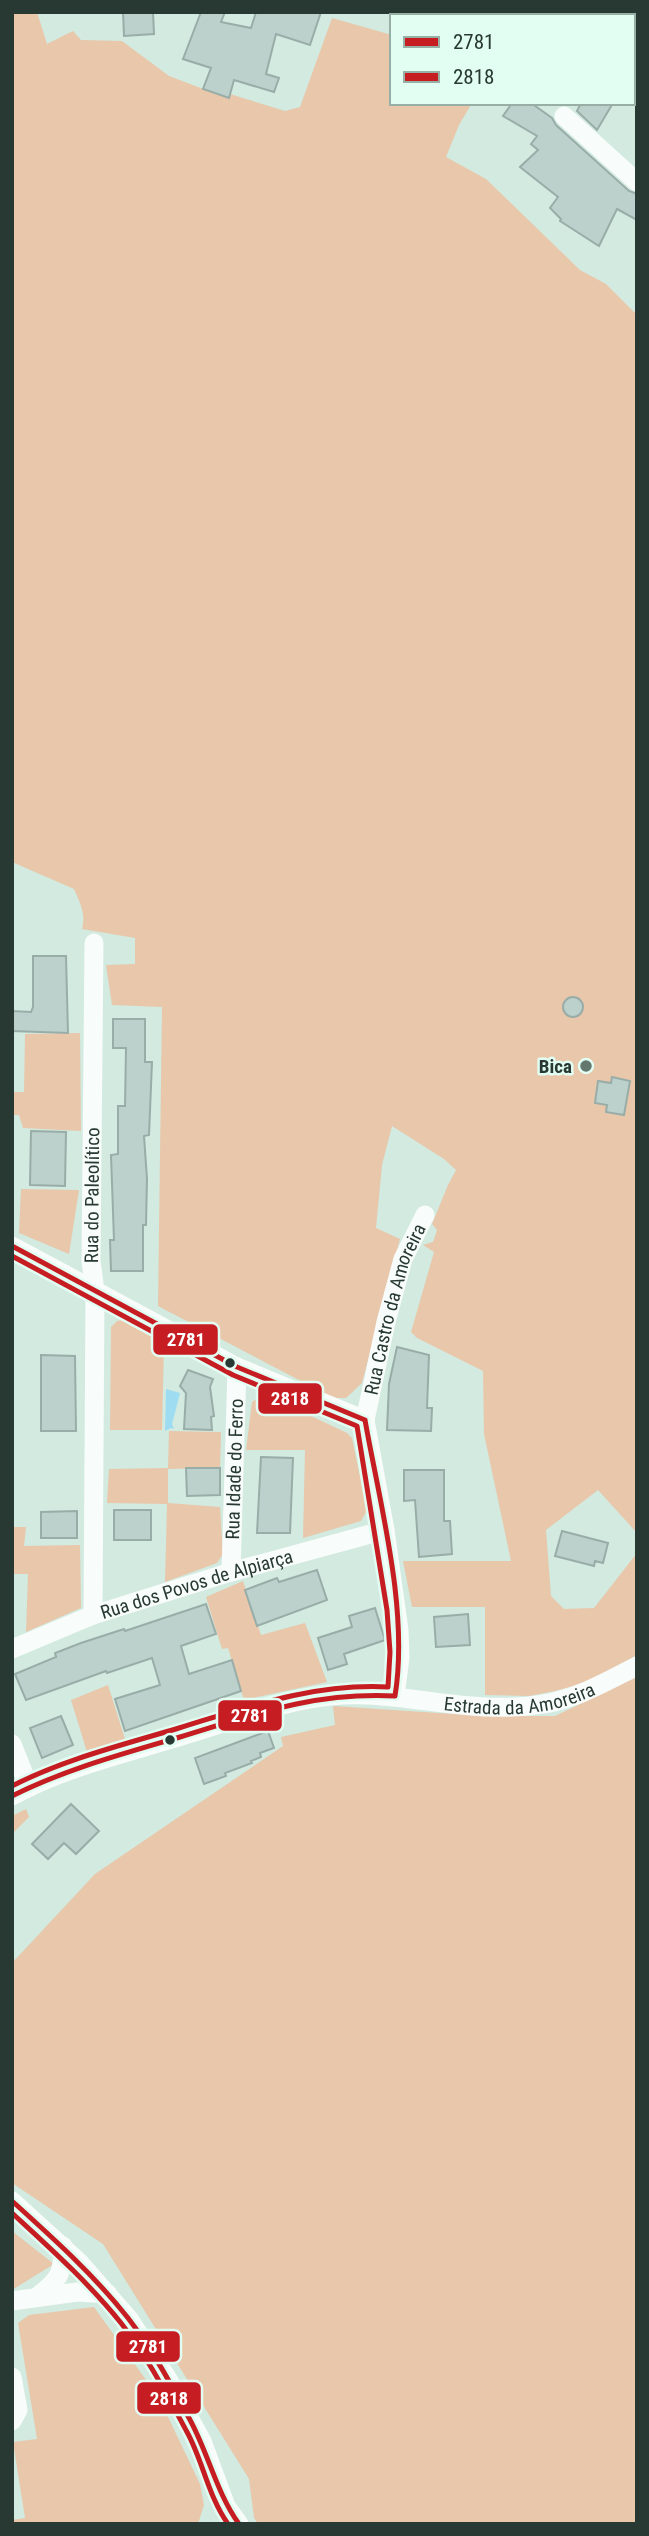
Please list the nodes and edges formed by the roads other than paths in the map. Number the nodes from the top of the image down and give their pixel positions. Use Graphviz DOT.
graph roads {
  1 [pos="564,116"];
  2 [pos="637,182"];
  3 [pos="94,943"];
  4 [pos="425,1215"];
  5 [pos="12,1246"];
  6 [pos="95,1291"];
  7 [pos="237,1367"];
  8 [pos="365,1420"];
  9 [pos="385,1530"];
  10 [pos="231,1572"];
  11 [pos="93,1615"];
  12 [pos="12,1649"];
  13 [pos="637,1666"];
  14 [pos="395,1696"];
  15 [pos="12,1744"];
  16 [pos="21,1792"];
  17 [pos="12,2202"];
  18 [pos="63,2246"];
  19 [pos="88,2272"];
  20 [pos="108,2294"];
  21 [pos="38,2296"];
  22 [pos="12,2301"];
  23 [pos="12,2377"];
  24 [pos="12,2421"];
  25 [pos="226,2506"];
  26 [pos="215,2524"];
  27 [pos="239,2524"];
  1 -- 2 [label="street"];
  3 -- 6 [label="street, Rua do Paleolítico"];
  4 -- 8 [label="street, Rua Castro da Amoreira"];
  5 -- 6 [label="street"];
  6 -- 7 [label="street"];
  6 -- 11 [label="street, Rua do Paleolítico"];
  7 -- 8 [label="street"];
  7 -- 10 [label="street, Rua Idade do Ferro"];
  8 -- 9 [label="street, Rua Castro da Amoreira"];
  9 -- 10 [label="street, Rua dos Povos de Alpiarça"];
  9 -- 14 [label="street, Rua Castro da Amoreira"];
  10 -- 11 [label="street, Rua dos Povos de Alpiarça"];
  11 -- 12 [label="street, Rua dos Povos de Alpiarça"];
  13 -- 14 [label="street, Estrada da Amoreira"];
  14 -- 16 [label="street, Estrada da Amoreira"];
  15 -- 16 [label="street"];
  17 -- 18 [label="street"];
  18 -- 19 [label="street"];
  18 -- 21 [label="street"];
  19 -- 20 [label="street"];
  19 -- 21 [label="street"];
  20 -- 21 [label="street"];
  20 -- 25 [label="street"];
  21 -- 22 [label="street"];
  23 -- 24 [label="street"];
  25 -- 26 [label="street"];
  25 -- 27 [label="street"];
}
